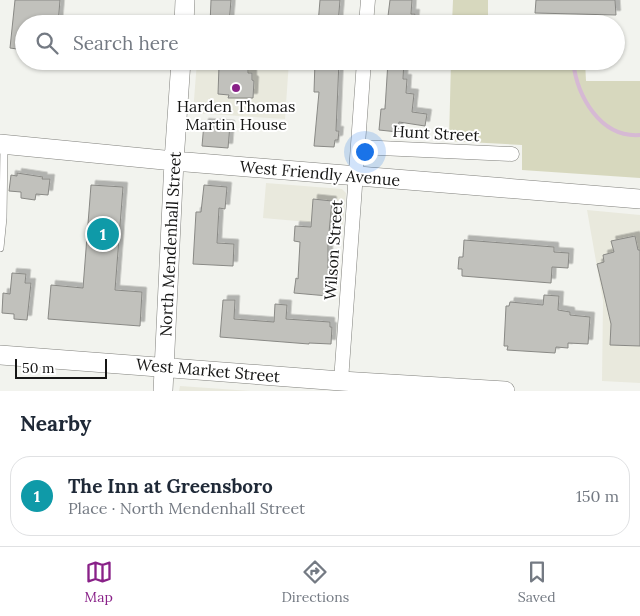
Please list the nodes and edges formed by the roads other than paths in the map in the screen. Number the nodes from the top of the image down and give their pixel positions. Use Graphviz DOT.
graph roads {
  1 [pos="185,0"];
  2 [pos="368,0"];
  3 [pos="184,15"];
  4 [pos="367,15"];
  5 [pos="180,70"];
  6 [pos="363,70"];
  7 [pos="2,144"];
  8 [pos="358,147"];
  9 [pos="512,154"];
  10 [pos="174,161"];
  11 [pos="356,176"];
  12 [pos="637,198"];
  13 [pos="0,248"];
  14 [pos="0,355"];
  15 [pos="165,366"];
  16 [pos="341,380"];
  17 [pos="443,389"];
  18 [pos="163,391"];
  19 [pos="505,391"];
  1 -- 3 [label="main road"];
  2 -- 4 [label="street"];
  5 -- 10 [label="main road, North Mendenhall Street"];
  6 -- 8 [label="street, Wilson Street"];
  7 -- 10 [label="main road, West Friendly Avenue"];
  7 -- 13 [label="lane"];
  8 -- 9 [label="street, Hunt Street"];
  8 -- 11 [label="street, Wilson Street"];
  10 -- 11 [label="main road, West Friendly Avenue"];
  10 -- 15 [label="main road, North Mendenhall Street"];
  11 -- 12 [label="main road, West Friendly Avenue"];
  11 -- 16 [label="street, Wilson Street"];
  14 -- 15 [label="main road, West Market Street"];
  15 -- 16 [label="main road, West Market Street"];
  15 -- 18 [label="main road, North Mendenhall Street"];
  16 -- 17 [label="main road, West Market Street"];
  17 -- 19 [label="main road, West Market Street"];
}
